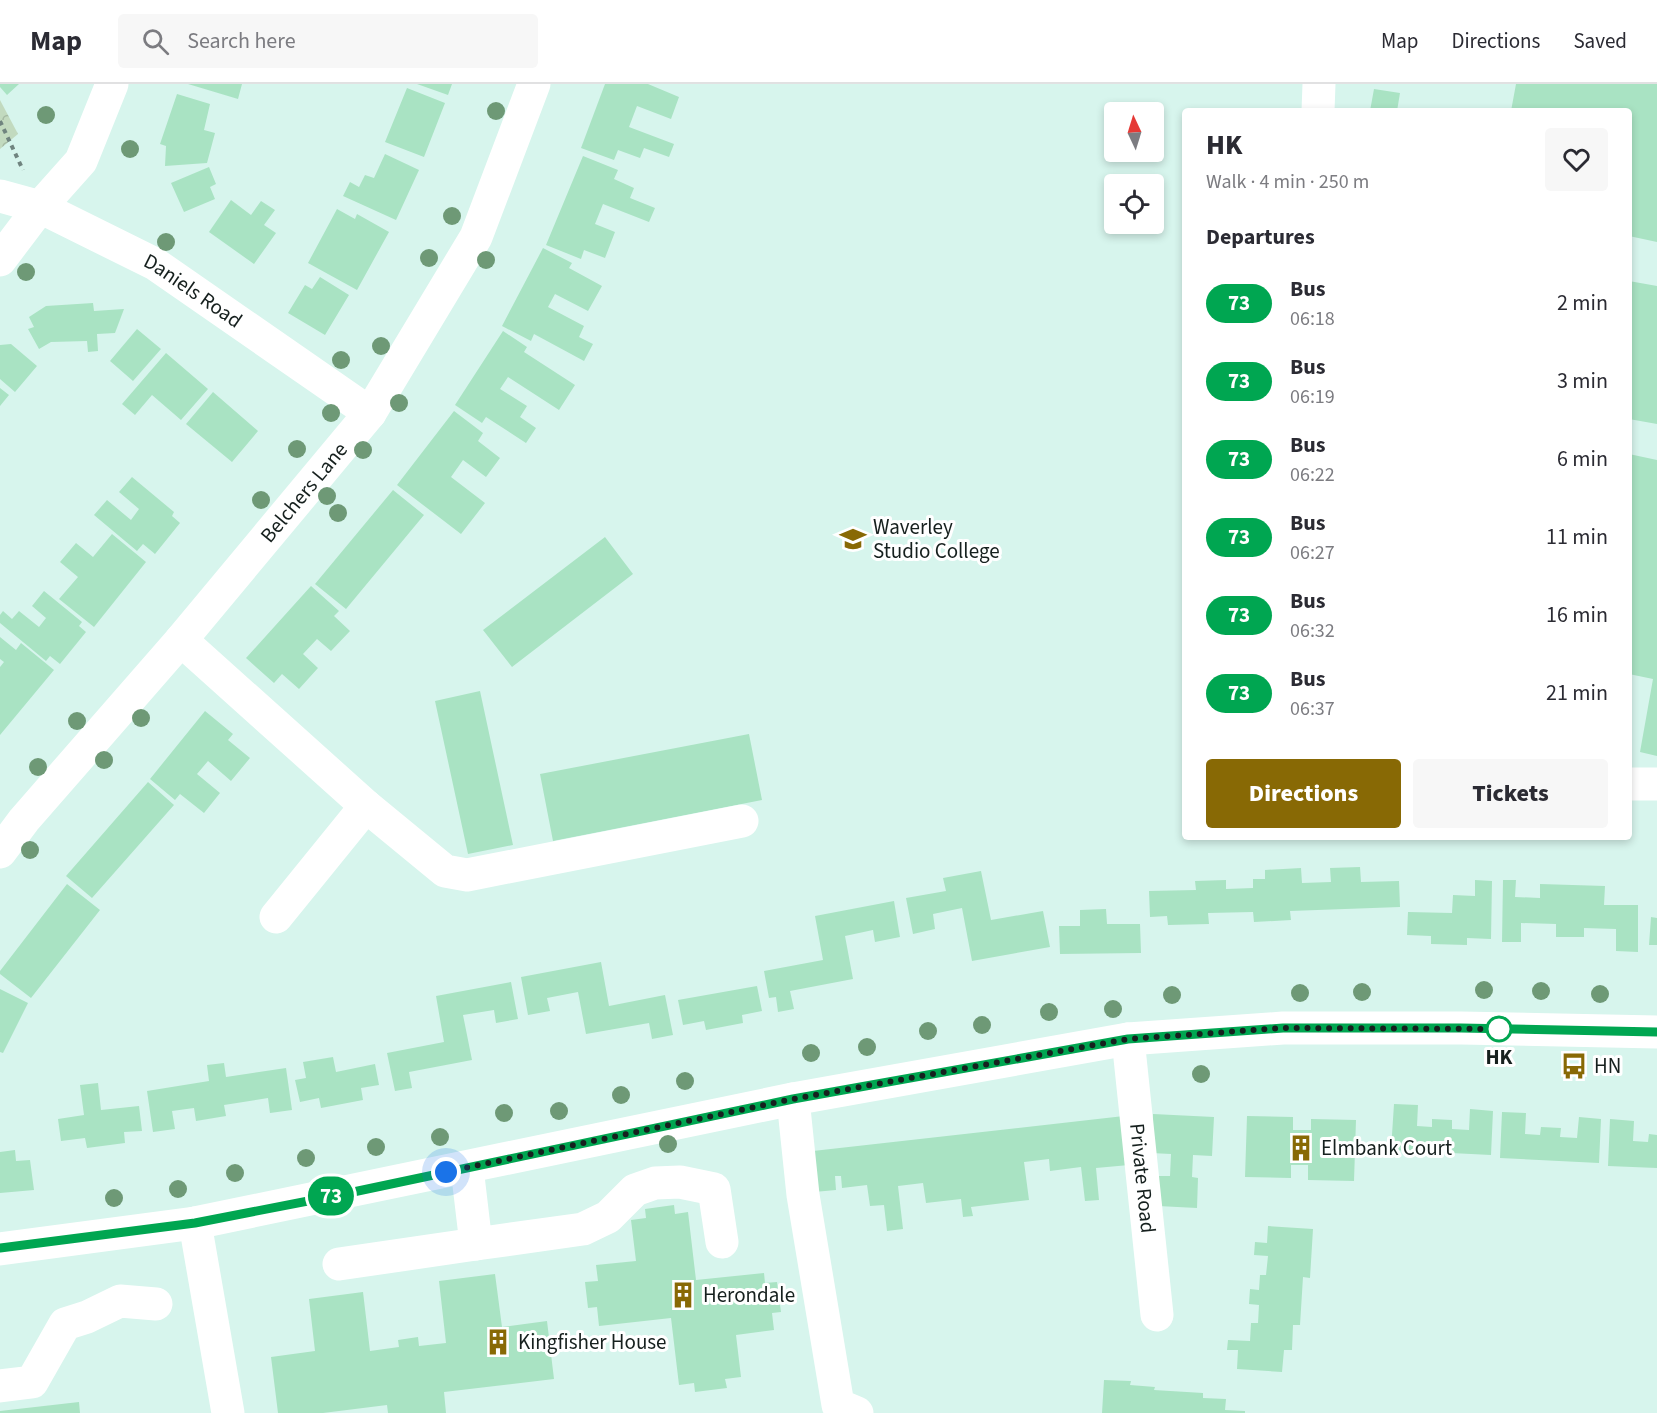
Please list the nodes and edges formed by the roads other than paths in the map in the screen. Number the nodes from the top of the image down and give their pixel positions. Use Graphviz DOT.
graph roads {
  1 [pos="112,84"];
  2 [pos="534,84"];
  3 [pos="1319,84"];
  4 [pos="1318,108"];
  5 [pos="0,196"];
  6 [pos="39,207"];
  7 [pos="0,260"];
  8 [pos="370,413"];
  9 [pos="181,640"];
  10 [pos="1632,784"];
  11 [pos="1657,784"];
  12 [pos="366,806"];
  13 [pos="742,821"];
  14 [pos="0,852"];
  15 [pos="276,917"];
  16 [pos="1657,1032"];
  17 [pos="1128,1039"];
  18 [pos="793,1099"];
  19 [pos="467,1168"];
  20 [pos="195,1223"];
  21 [pos="722,1242"];
  22 [pos="476,1244"];
  23 [pos="0,1248"];
  24 [pos="339,1264"];
  25 [pos="207,1292"];
  26 [pos="1157,1315"];
  27 [pos="0,1386"];
  28 [pos="228,1413"];
  29 [pos="857,1413"];
  1 -- 6 [label="street"];
  2 -- 8 [label="street, Belchers Lane"];
  3 -- 4 [label="street"];
  5 -- 6 [label="street, Daniels Road"];
  6 -- 7 [label="street"];
  6 -- 8 [label="street, Daniels Road"];
  8 -- 9 [label="street, Belchers Lane"];
  9 -- 12 [label="street"];
  9 -- 14 [label="street, Belchers Lane"];
  10 -- 11 [label="street"];
  12 -- 13 [label="street"];
  12 -- 15 [label="street"];
  16 -- 17 [label="street"];
  17 -- 18 [label="street"];
  17 -- 26 [label="street, Private Road"];
  18 -- 19 [label="street"];
  18 -- 29 [label="street"];
  19 -- 20 [label="street"];
  19 -- 22 [label="street"];
  20 -- 23 [label="street"];
  20 -- 25 [label="street"];
  21 -- 22 [label="street"];
  22 -- 24 [label="street"];
  25 -- 27 [label="street"];
  25 -- 28 [label="street"];
}
